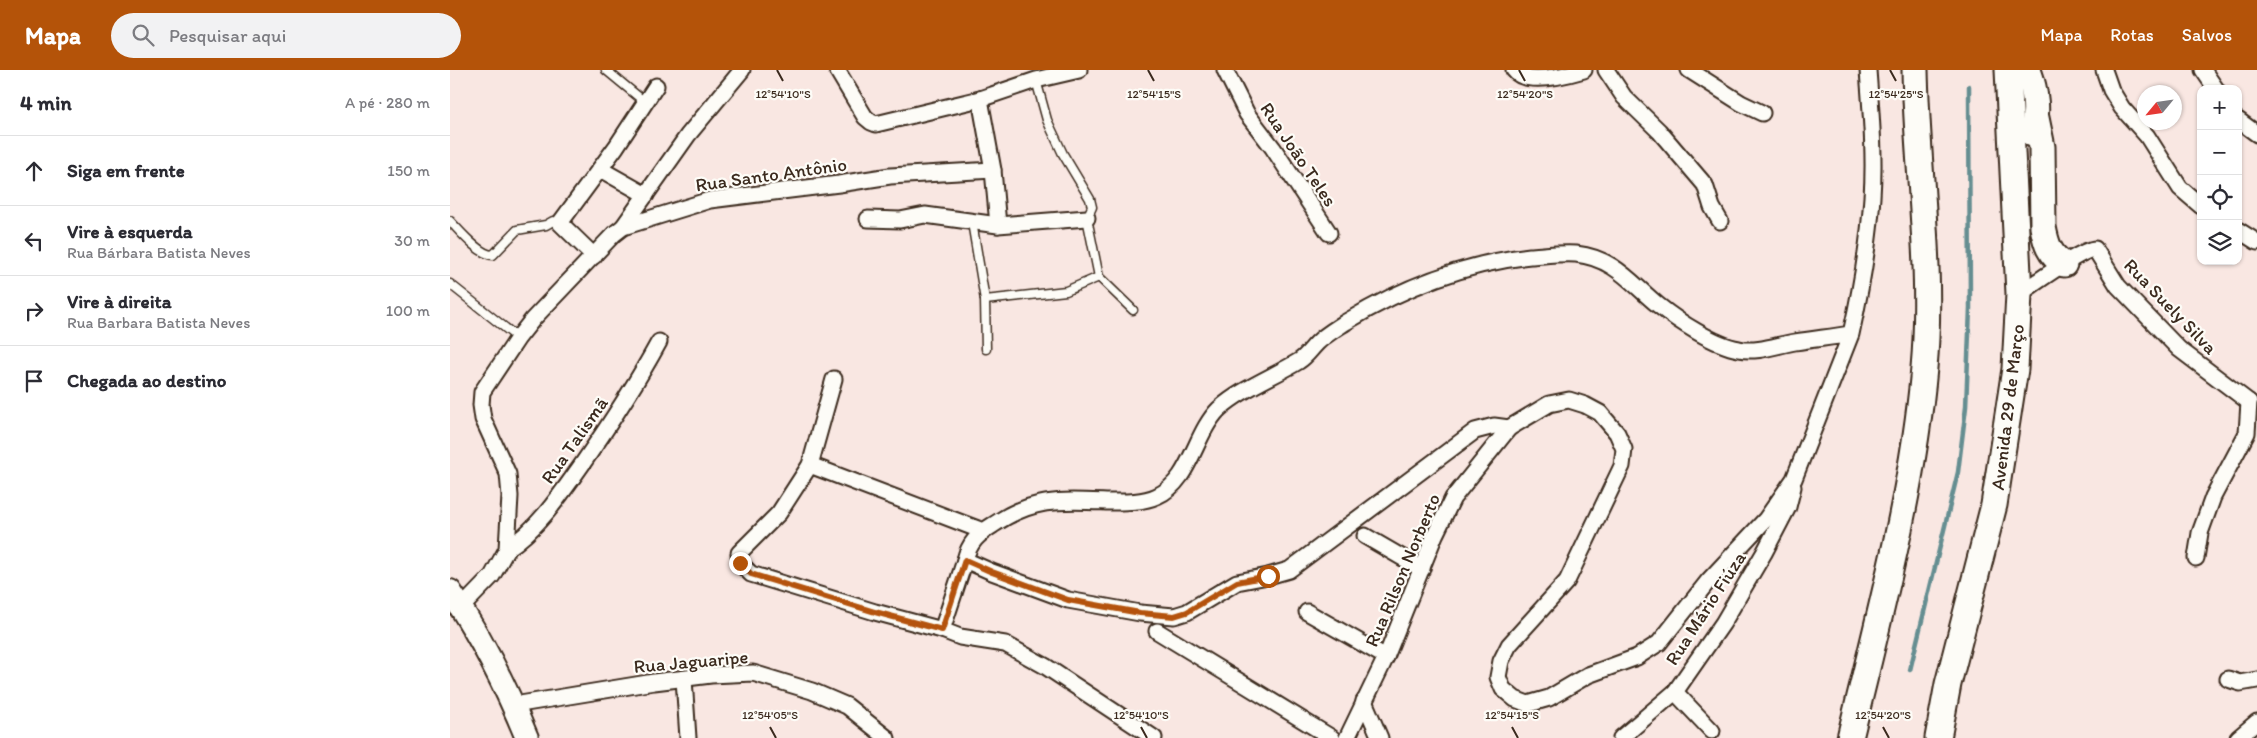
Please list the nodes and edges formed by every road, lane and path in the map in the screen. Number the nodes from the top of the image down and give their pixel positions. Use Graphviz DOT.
graph roads {
  1 [pos="606,70"];
  2 [pos="742,70"];
  3 [pos="837,70"];
  4 [pos="1079,70"];
  5 [pos="1225,70"];
  6 [pos="1514,70"];
  7 [pos="1584,70"];
  8 [pos="1606,70"];
  9 [pos="1689,70"];
  10 [pos="1868,70"];
  11 [pos="1915,70"];
  12 [pos="1926,70"];
  13 [pos="2008,70"];
  14 [pos="2028,70"];
  15 [pos="2104,70"];
  16 [pos="2203,70"];
  17 [pos="1036,80"];
  18 [pos="2213,85"];
  19 [pos="656,86"];
  20 [pos="980,99"];
  21 [pos="646,103"];
  22 [pos="1762,113"];
  23 [pos="1916,116"];
  24 [pos="2036,118"];
  25 [pos="2242,124"];
  26 [pos="2257,134"];
  27 [pos="600,169"];
  28 [pos="993,170"];
  29 [pos="2012,190"];
  30 [pos="646,194"];
  31 [pos="2197,203"];
  32 [pos="1087,218"];
  33 [pos="868,219"];
  34 [pos="450,221"];
  35 [pos="1720,221"];
  36 [pos="972,222"];
  37 [pos="560,223"];
  38 [pos="998,225"];
  39 [pos="623,227"];
  40 [pos="1329,233"];
  41 [pos="2242,233"];
  42 [pos="2257,242"];
  43 [pos="594,256"];
  44 [pos="2064,264"];
  45 [pos="1099,277"];
  46 [pos="450,284"];
  47 [pos="2019,294"];
  48 [pos="985,300"];
  49 [pos="1133,310"];
  50 [pos="1852,334"];
  51 [pos="518,338"];
  52 [pos="659,342"];
  53 [pos="986,349"];
  54 [pos="834,379"];
  55 [pos="2253,401"];
  56 [pos="1509,428"];
  57 [pos="810,465"];
  58 [pos="1794,480"];
  59 [pos="982,531"];
  60 [pos="1365,536"];
  61 [pos="507,549"];
  62 [pos="2196,558"];
  63 [pos="965,560"];
  64 [pos="1422,569"];
  65 [pos="456,599"];
  66 [pos="1307,612"];
  67 [pos="942,630"];
  68 [pos="1157,631"];
  69 [pos="1386,657"];
  70 [pos="684,679"];
  71 [pos="2228,679"];
  72 [pos="2257,680"];
  73 [pos="1675,692"];
  74 [pos="1364,701"];
  75 [pos="514,705"];
  76 [pos="2257,722"];
  77 [pos="1712,731"];
  78 [pos="526,738"];
  79 [pos="688,738"];
  80 [pos="888,738"];
  81 [pos="1154,738"];
  82 [pos="1332,738"];
  83 [pos="1346,738"];
  84 [pos="1380,738"];
  85 [pos="1621,738"];
  86 [pos="1850,738"];
  87 [pos="1938,738"];
  88 [pos="2238,738"];
  1 -- 21 [label="lane"];
  2 -- 30 [label="street"];
  3 -- 20 [label="street"];
  4 -- 17 [label="street"];
  5 -- 40 [label="street, Rua João Teles"];
  6 -- 7 [label="street"];
  8 -- 35 [label="street"];
  9 -- 22 [label="street"];
  10 -- 50 [label="street"];
  11 -- 23 [label="main road"];
  12 -- 23 [label="main road"];
  13 -- 29 [label="main road, Avenida 29 de Março"];
  14 -- 24 [label="main road"];
  15 -- 31 [label="street"];
  16 -- 18 [label="street"];
  17 -- 20 [label="street"];
  17 -- 32 [label="lane"];
  19 -- 21 [label="street"];
  20 -- 28 [label="street"];
  21 -- 27 [label="street"];
  23 -- 86 [label="main road"];
  24 -- 29 [label="main road"];
  24 -- 44 [label="main road"];
  25 -- 26 [label="street"];
  27 -- 30 [label="street"];
  27 -- 37 [label="street"];
  28 -- 38 [label="street"];
  28 -- 39 [label="street, Rua Santo Antônio"];
  29 -- 47 [label="main road, Avenida 29 de Março"];
  30 -- 39 [label="street"];
  32 -- 38 [label="street"];
  32 -- 45 [label="lane"];
  33 -- 36 [label="street"];
  34 -- 37 [label="lane"];
  36 -- 38 [label="street"];
  36 -- 48 [label="lane"];
  37 -- 43 [label="street"];
  39 -- 43 [label="street, Rua Santo Antônio"];
  41 -- 42 [label="street"];
  43 -- 51 [label="street, Rua Santo Antônio"];
  44 -- 47 [label="street, Rua Suely Silva"];
  44 -- 55 [label="street, Rua Suely Silva"];
  45 -- 48 [label="lane"];
  45 -- 49 [label="lane"];
  46 -- 51 [label="lane"];
  47 -- 87 [label="main road, Avenida 29 de Março"];
  48 -- 53 [label="lane"];
  50 -- 58 [label="street"];
  50 -- 59 [label="street"];
  51 -- 61 [label="street, Rua Santo Antônio"];
  52 -- 61 [label="street, Rua Talismã"];
  54 -- 57 [label="street"];
  55 -- 62 [label="street, Rua Suely Silva"];
  56 -- 58 [label="street"];
  56 -- 63 [label="street"];
  56 -- 64 [label="street, Rua Rilson Norberto"];
  57 -- 59 [label="street"];
  57 -- 67 [label="street"];
  58 -- 73 [label="street, Rua Mário Fiúza"];
  59 -- 63 [label="street"];
  60 -- 64 [label="street"];
  61 -- 65 [label="street, Rua Santo Antônio"];
  63 -- 67 [label="street"];
  64 -- 69 [label="street, Rua Rilson Norberto"];
  65 -- 75 [label="main road"];
  66 -- 69 [label="street"];
  67 -- 81 [label="street"];
  68 -- 82 [label="street"];
  69 -- 74 [label="street, Rua Rilson Norberto"];
  70 -- 75 [label="street, Rua Jaguaripe"];
  70 -- 79 [label="street"];
  70 -- 80 [label="street, Rua Jaguaripe"];
  71 -- 72 [label="street"];
  73 -- 77 [label="street"];
  73 -- 85 [label="street, Rua Mário Fiúza"];
  74 -- 83 [label="street, Rua Rilson Norberto"];
  74 -- 84 [label="street"];
  75 -- 78 [label="main road"];
  76 -- 88 [label="street"];
}
